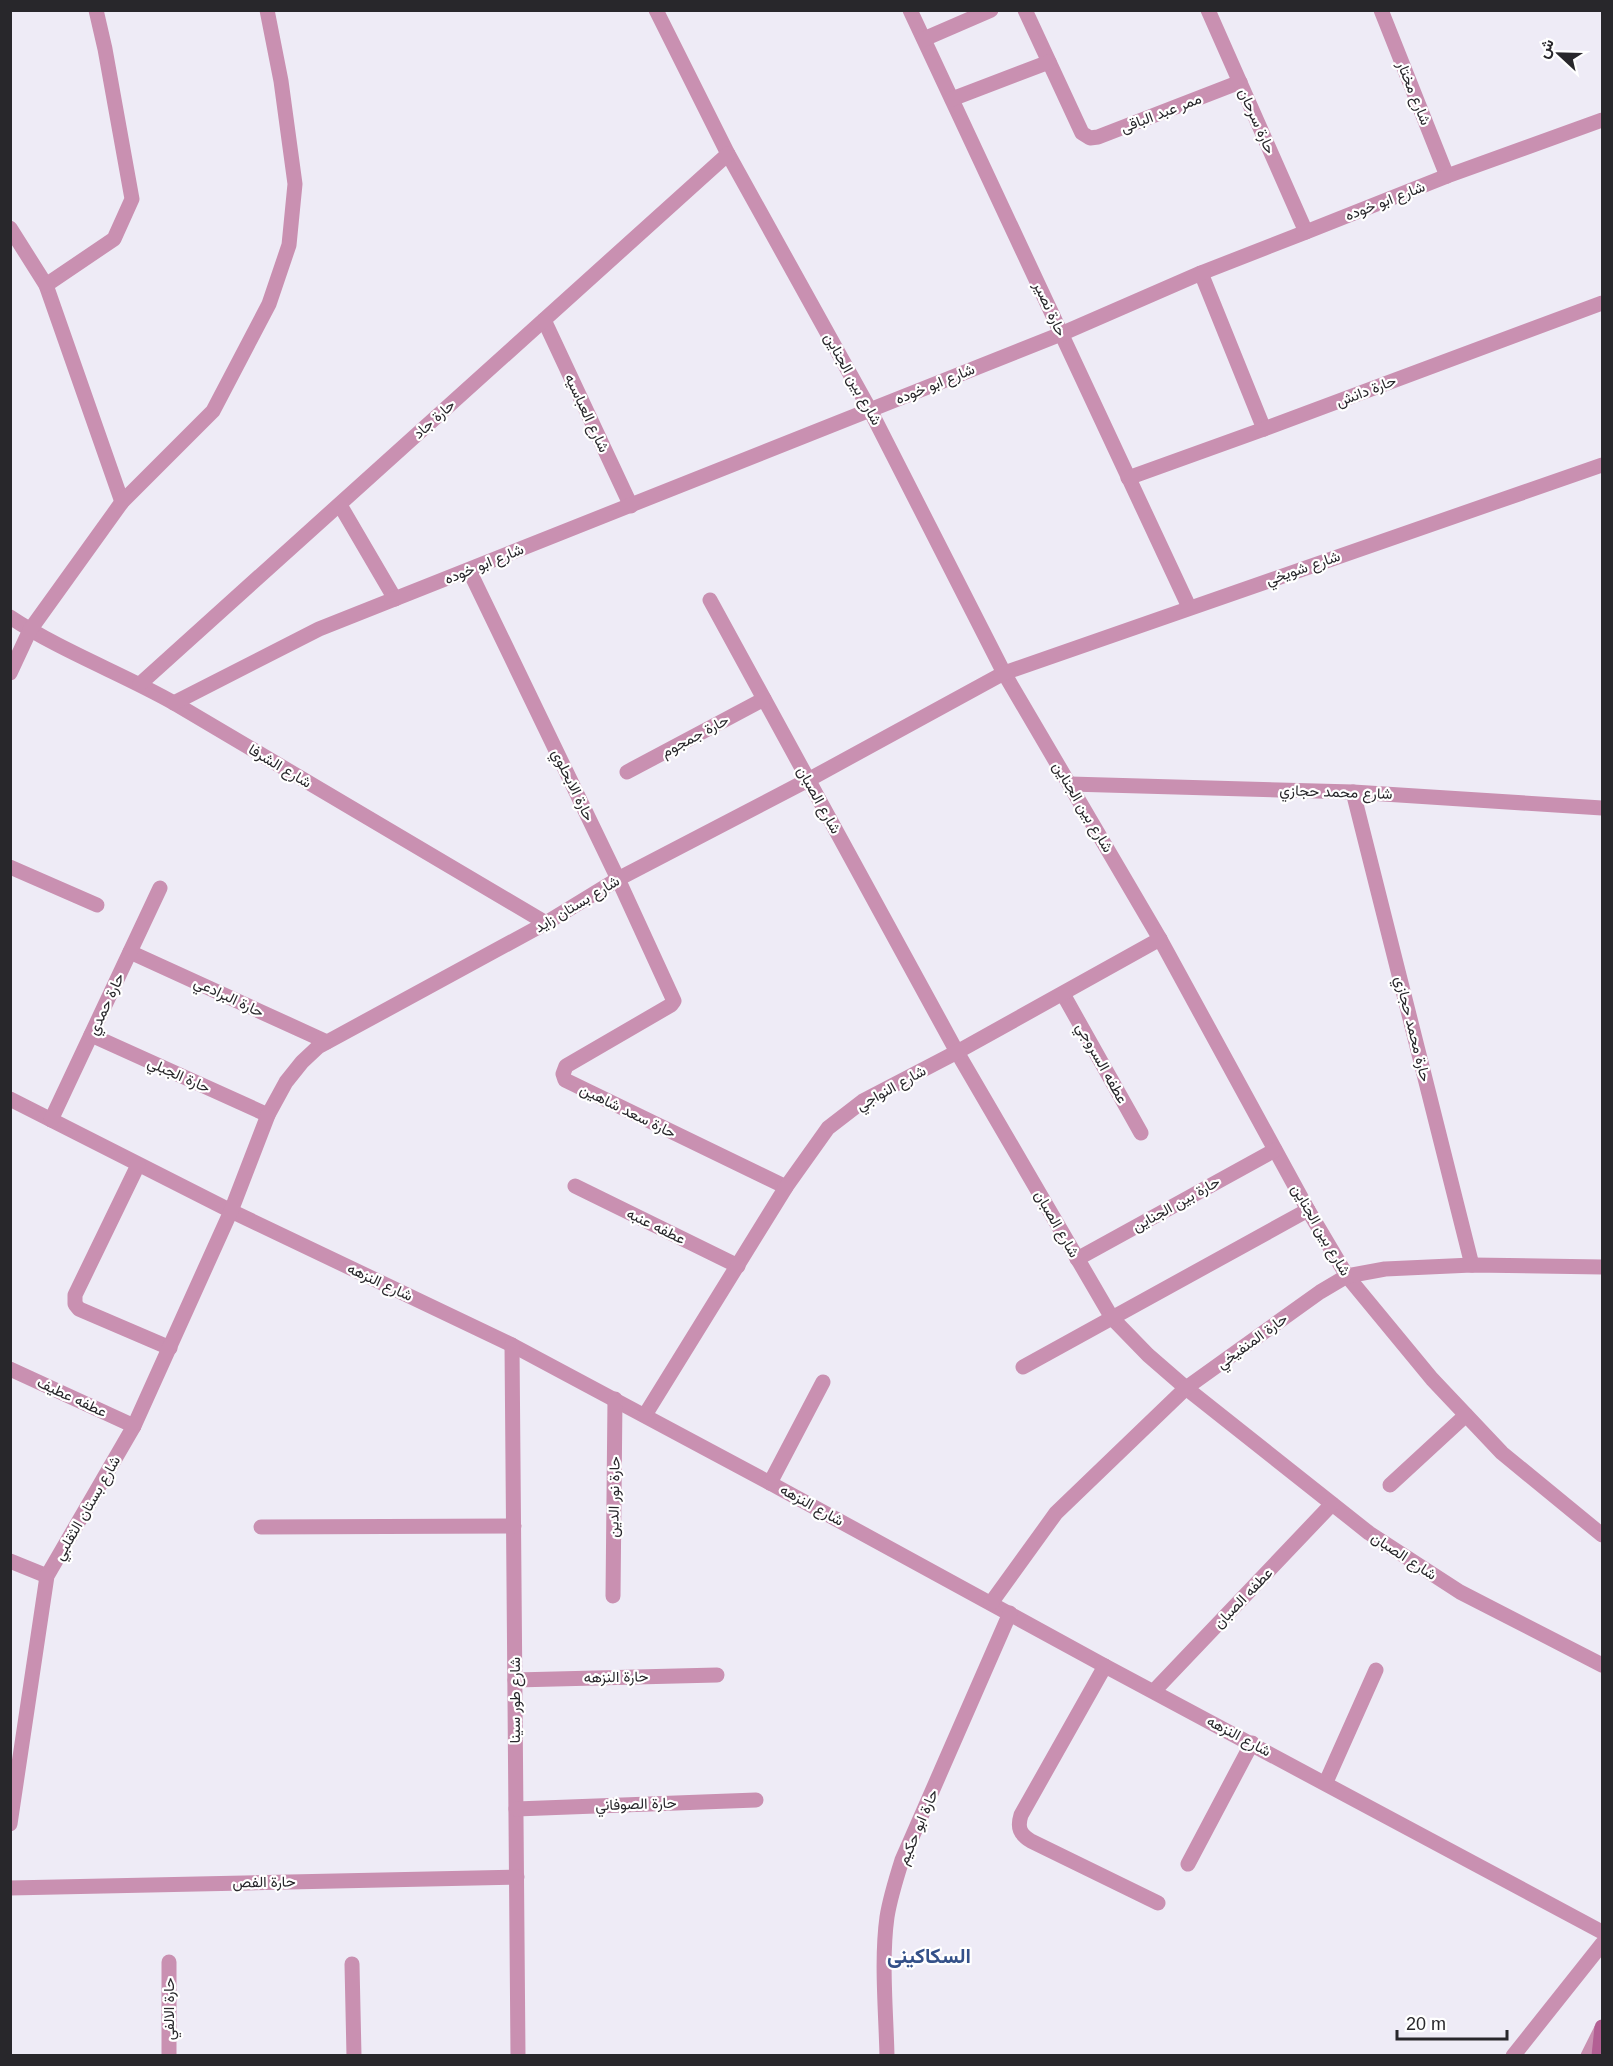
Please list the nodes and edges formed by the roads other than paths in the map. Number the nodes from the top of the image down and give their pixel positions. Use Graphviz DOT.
graph roads {
  1 [pos="96,10"];
  2 [pos="267,10"];
  3 [pos="656,10"];
  4 [pos="910,10"];
  5 [pos="991,10"];
  6 [pos="1025,10"];
  7 [pos="1208,10"];
  8 [pos="1381,10"];
  9 [pos="924,39"];
  10 [pos="1049,62"];
  11 [pos="1240,82"];
  12 [pos="952,99"];
  13 [pos="1602,120"];
  14 [pos="728,154"];
  15 [pos="1447,176"];
  16 [pos="10,228"];
  17 [pos="1306,232"];
  18 [pos="1201,273"];
  19 [pos="46,285"];
  20 [pos="1602,303"];
  21 [pos="544,320"];
  22 [pos="1061,334"];
  23 [pos="870,410"];
  24 [pos="1264,429"];
  25 [pos="1602,465"];
  26 [pos="1128,478"];
  27 [pos="122,502"];
  28 [pos="340,505"];
  29 [pos="631,506"];
  30 [pos="469,570"];
  31 [pos="395,599"];
  32 [pos="710,600"];
  33 [pos="1189,608"];
  34 [pos="10,617"];
  35 [pos="30,630"];
  36 [pos="10,673"];
  37 [pos="1004,673"];
  38 [pos="140,684"];
  39 [pos="764,699"];
  40 [pos="174,703"];
  41 [pos="627,772"];
  42 [pos="808,780"];
  43 [pos="1070,784"];
  44 [pos="1353,792"];
  45 [pos="1602,808"];
  46 [pos="10,867"];
  47 [pos="618,879"];
  48 [pos="160,888"];
  49 [pos="97,905"];
  50 [pos="546,923"];
  51 [pos="1160,939"];
  52 [pos="130,952"];
  53 [pos="1063,994"];
  54 [pos="674,1001"];
  55 [pos="91,1035"];
  56 [pos="327,1042"];
  57 [pos="957,1052"];
  58 [pos="10,1099"];
  59 [pos="268,1115"];
  60 [pos="51,1120"];
  61 [pos="1141,1133"];
  62 [pos="1275,1150"];
  63 [pos="138,1165"];
  64 [pos="575,1186"];
  65 [pos="786,1187"];
  66 [pos="1308,1210"];
  67 [pos="231,1211"];
  68 [pos="1077,1259"];
  69 [pos="1472,1265"];
  70 [pos="738,1266"];
  71 [pos="1602,1267"];
  72 [pos="1347,1276"];
  73 [pos="1112,1318"];
  74 [pos="512,1345"];
  75 [pos="170,1348"];
  76 [pos="1023,1367"];
  77 [pos="10,1369"];
  78 [pos="823,1382"];
  79 [pos="1186,1388"];
  80 [pos="615,1399"];
  81 [pos="645,1415"];
  82 [pos="1466,1415"];
  83 [pos="134,1426"];
  84 [pos="770,1483"];
  85 [pos="1390,1485"];
  86 [pos="1332,1504"];
  87 [pos="514,1526"];
  88 [pos="261,1527"];
  89 [pos="1602,1535"];
  90 [pos="10,1561"];
  91 [pos="47,1576"];
  92 [pos="613,1596"];
  93 [pos="991,1603"];
  94 [pos="1010,1613"];
  95 [pos="1602,1665"];
  96 [pos="1105,1666"];
  97 [pos="1376,1670"];
  98 [pos="717,1675"];
  99 [pos="515,1680"];
  100 [pos="1154,1691"];
  101 [pos="1252,1743"];
  102 [pos="1326,1782"];
  103 [pos="756,1800"];
  104 [pos="516,1809"];
  105 [pos="10,1824"];
  106 [pos="1188,1864"];
  107 [pos="517,1877"];
  108 [pos="10,1888"];
  109 [pos="1158,1903"];
  110 [pos="1602,1932"];
  111 [pos="1602,1944"];
  112 [pos="169,1962"];
  113 [pos="352,1964"];
  114 [pos="1602,2027"];
  115 [pos="169,2055"];
  116 [pos="354,2055"];
  117 [pos="518,2055"];
  118 [pos="887,2055"];
  119 [pos="1513,2055"];
  120 [pos="1588,2055"];
  121 [pos="1599,2055"];
  1 -- 19 [label="street"];
  2 -- 27 [label="street"];
  3 -- 14 [label="street, شارع بين الجناين"];
  4 -- 9 [label="street, حارة نصير"];
  5 -- 9 [label="street"];
  6 -- 10 [label="street"];
  7 -- 11 [label="street, حارة سرحان"];
  8 -- 15 [label="street, شارع مختار"];
  9 -- 12 [label="street, حارة نصير"];
  10 -- 11 [label="street, ممر عبد الباقى"];
  10 -- 12 [label="street"];
  11 -- 17 [label="street, حارة سرحان"];
  12 -- 22 [label="street, حارة نصير"];
  13 -- 15 [label="street, شارع ابو خوده"];
  14 -- 21 [label="street, حارة جاد"];
  14 -- 23 [label="street, شارع بين الجناين"];
  15 -- 17 [label="street, شارع ابو خوده"];
  16 -- 19 [label="street"];
  17 -- 18 [label="street, شارع ابو خوده"];
  18 -- 22 [label="street, شارع ابو خوده"];
  18 -- 24 [label="street"];
  19 -- 27 [label="street"];
  20 -- 24 [label="street, حارة دانش"];
  21 -- 28 [label="street, حارة جاد"];
  21 -- 29 [label="street, شارع العباسيه"];
  22 -- 23 [label="street, شارع ابو خوده"];
  22 -- 26 [label="street, حارة نصير"];
  23 -- 29 [label="street, شارع ابو خوده"];
  23 -- 37 [label="street, شارع بين الجناين"];
  24 -- 26 [label="street, حارة دانش"];
  25 -- 33 [label="street, شارع شويخي"];
  26 -- 33 [label="street, حارة نصير"];
  27 -- 35 [label="street"];
  28 -- 31 [label="street"];
  28 -- 38 [label="street, حارة جاد"];
  29 -- 30 [label="street, شارع ابو خوده"];
  30 -- 31 [label="street, شارع ابو خوده"];
  30 -- 47 [label="street, حارة الابحلوي"];
  31 -- 40 [label="street, شارع ابو خوده"];
  32 -- 39 [label="street, شارع الصبان"];
  33 -- 37 [label="street, شارع شويخي"];
  34 -- 35 [label="street, شارع الشرفا"];
  35 -- 36 [label="street"];
  35 -- 38 [label="street, شارع الشرفا"];
  37 -- 42 [label="street, شارع بستان زايد"];
  37 -- 43 [label="street, شارع بين الجناين"];
  38 -- 40 [label="street, شارع الشرفا"];
  39 -- 41 [label="street, حارة جمجوم"];
  39 -- 42 [label="street, شارع الصبان"];
  40 -- 50 [label="street, شارع الشرفا"];
  42 -- 47 [label="street, شارع بستان زايد"];
  42 -- 57 [label="street, شارع الصبان"];
  43 -- 44 [label="street, شارع محمد حجازي"];
  43 -- 51 [label="street, شارع بين الجناين"];
  44 -- 45 [label="street, شارع محمد حجازي"];
  44 -- 69 [label="street, حارة محمد حجازي"];
  46 -- 49 [label="street"];
  47 -- 50 [label="street, شارع بستان زايد"];
  47 -- 54 [label="street, حارة الابحلوي"];
  48 -- 52 [label="street, حارة حمدي"];
  50 -- 56 [label="street, شارع بستان زايد"];
  51 -- 53 [label="street, شارع النواجي"];
  51 -- 62 [label="street, شارع بين الجناين"];
  52 -- 55 [label="street, حارة حمدي"];
  52 -- 56 [label="street, حارة البرادعي"];
  53 -- 57 [label="street, شارع النواجي"];
  53 -- 61 [label="street, عطفه السروجي"];
  54 -- 65 [label="street, حارة سعد شاهين"];
  55 -- 59 [label="street, حارة الجبلي"];
  55 -- 60 [label="street, حارة حمدي"];
  56 -- 59 [label="street, شارع بستان زايد"];
  57 -- 65 [label="street, شارع النواجي"];
  57 -- 68 [label="street, شارع الصبان"];
  58 -- 60 [label="street, شارع النزهه"];
  59 -- 67 [label="street, شارع بستان زايد"];
  60 -- 63 [label="street, شارع النزهه"];
  62 -- 66 [label="street, شارع بين الجناين"];
  62 -- 68 [label="street, حارة بين الجناين"];
  63 -- 67 [label="street, شارع النزهه"];
  63 -- 75 [label="street"];
  64 -- 70 [label="street, عطفه عنبه"];
  65 -- 70 [label="street, شارع النواجي"];
  66 -- 72 [label="street, شارع بين الجناين"];
  66 -- 73 [label="street"];
  67 -- 74 [label="street, شارع النزهه"];
  67 -- 75 [label="street, شارع بستان الثقلبي"];
  68 -- 73 [label="street, شارع الصبان"];
  69 -- 71 [label="street, حارة المنفيخي"];
  69 -- 72 [label="street, حارة المنفيخي"];
  70 -- 81 [label="street, شارع النواجي"];
  72 -- 79 [label="street, حارة المنفيخي"];
  72 -- 82 [label="street, شارع بين الجناين"];
  73 -- 76 [label="street"];
  73 -- 79 [label="street, شارع الصبان"];
  74 -- 80 [label="street, شارع النزهه"];
  74 -- 87 [label="street, شارع طور سينا"];
  75 -- 83 [label="street, شارع بستان الثقلبي"];
  77 -- 83 [label="street, عطفه عطيف"];
  78 -- 84 [label="street"];
  79 -- 86 [label="street, شارع الصبان"];
  79 -- 93 [label="street, حارة المنفيخي"];
  80 -- 81 [label="street, شارع النزهه"];
  80 -- 92 [label="street, حارة نور الدين"];
  81 -- 84 [label="street, شارع النزهه"];
  82 -- 85 [label="street"];
  82 -- 89 [label="street, شارع بين الجناين"];
  83 -- 91 [label="street, شارع بستان الثقلبي"];
  84 -- 93 [label="street, شارع النزهه"];
  86 -- 95 [label="street, شارع الصبان"];
  86 -- 100 [label="street, عطفه الصبان"];
  87 -- 88 [label="street"];
  87 -- 99 [label="street, شارع طور سينا"];
  90 -- 91 [label="street"];
  91 -- 105 [label="street, شارع بستان الثقلبي"];
  93 -- 94 [label="street, شارع النزهه"];
  94 -- 96 [label="street, شارع النزهه"];
  94 -- 118 [label="street, حارة ابو حكيم"];
  96 -- 100 [label="street, شارع النزهه"];
  96 -- 109 [label="street"];
  97 -- 102 [label="street"];
  98 -- 99 [label="street, حارة النزهه"];
  99 -- 104 [label="street, شارع طور سينا"];
  100 -- 101 [label="street, شارع النزهه"];
  101 -- 102 [label="street, شارع النزهه"];
  101 -- 106 [label="street"];
  102 -- 110 [label="street, شارع النزهه"];
  103 -- 104 [label="street, حارة الصوفاني"];
  104 -- 107 [label="street, شارع طور سينا"];
  107 -- 108 [label="street, حارة الفص"];
  107 -- 117 [label="street, شارع طور سينا"];
  111 -- 119 [label="street"];
  112 -- 115 [label="street, حارة الالفي"];
  113 -- 116 [label="street"];
  114 -- 120 [label="street"];
  114 -- 121 [label="main road"];
}
